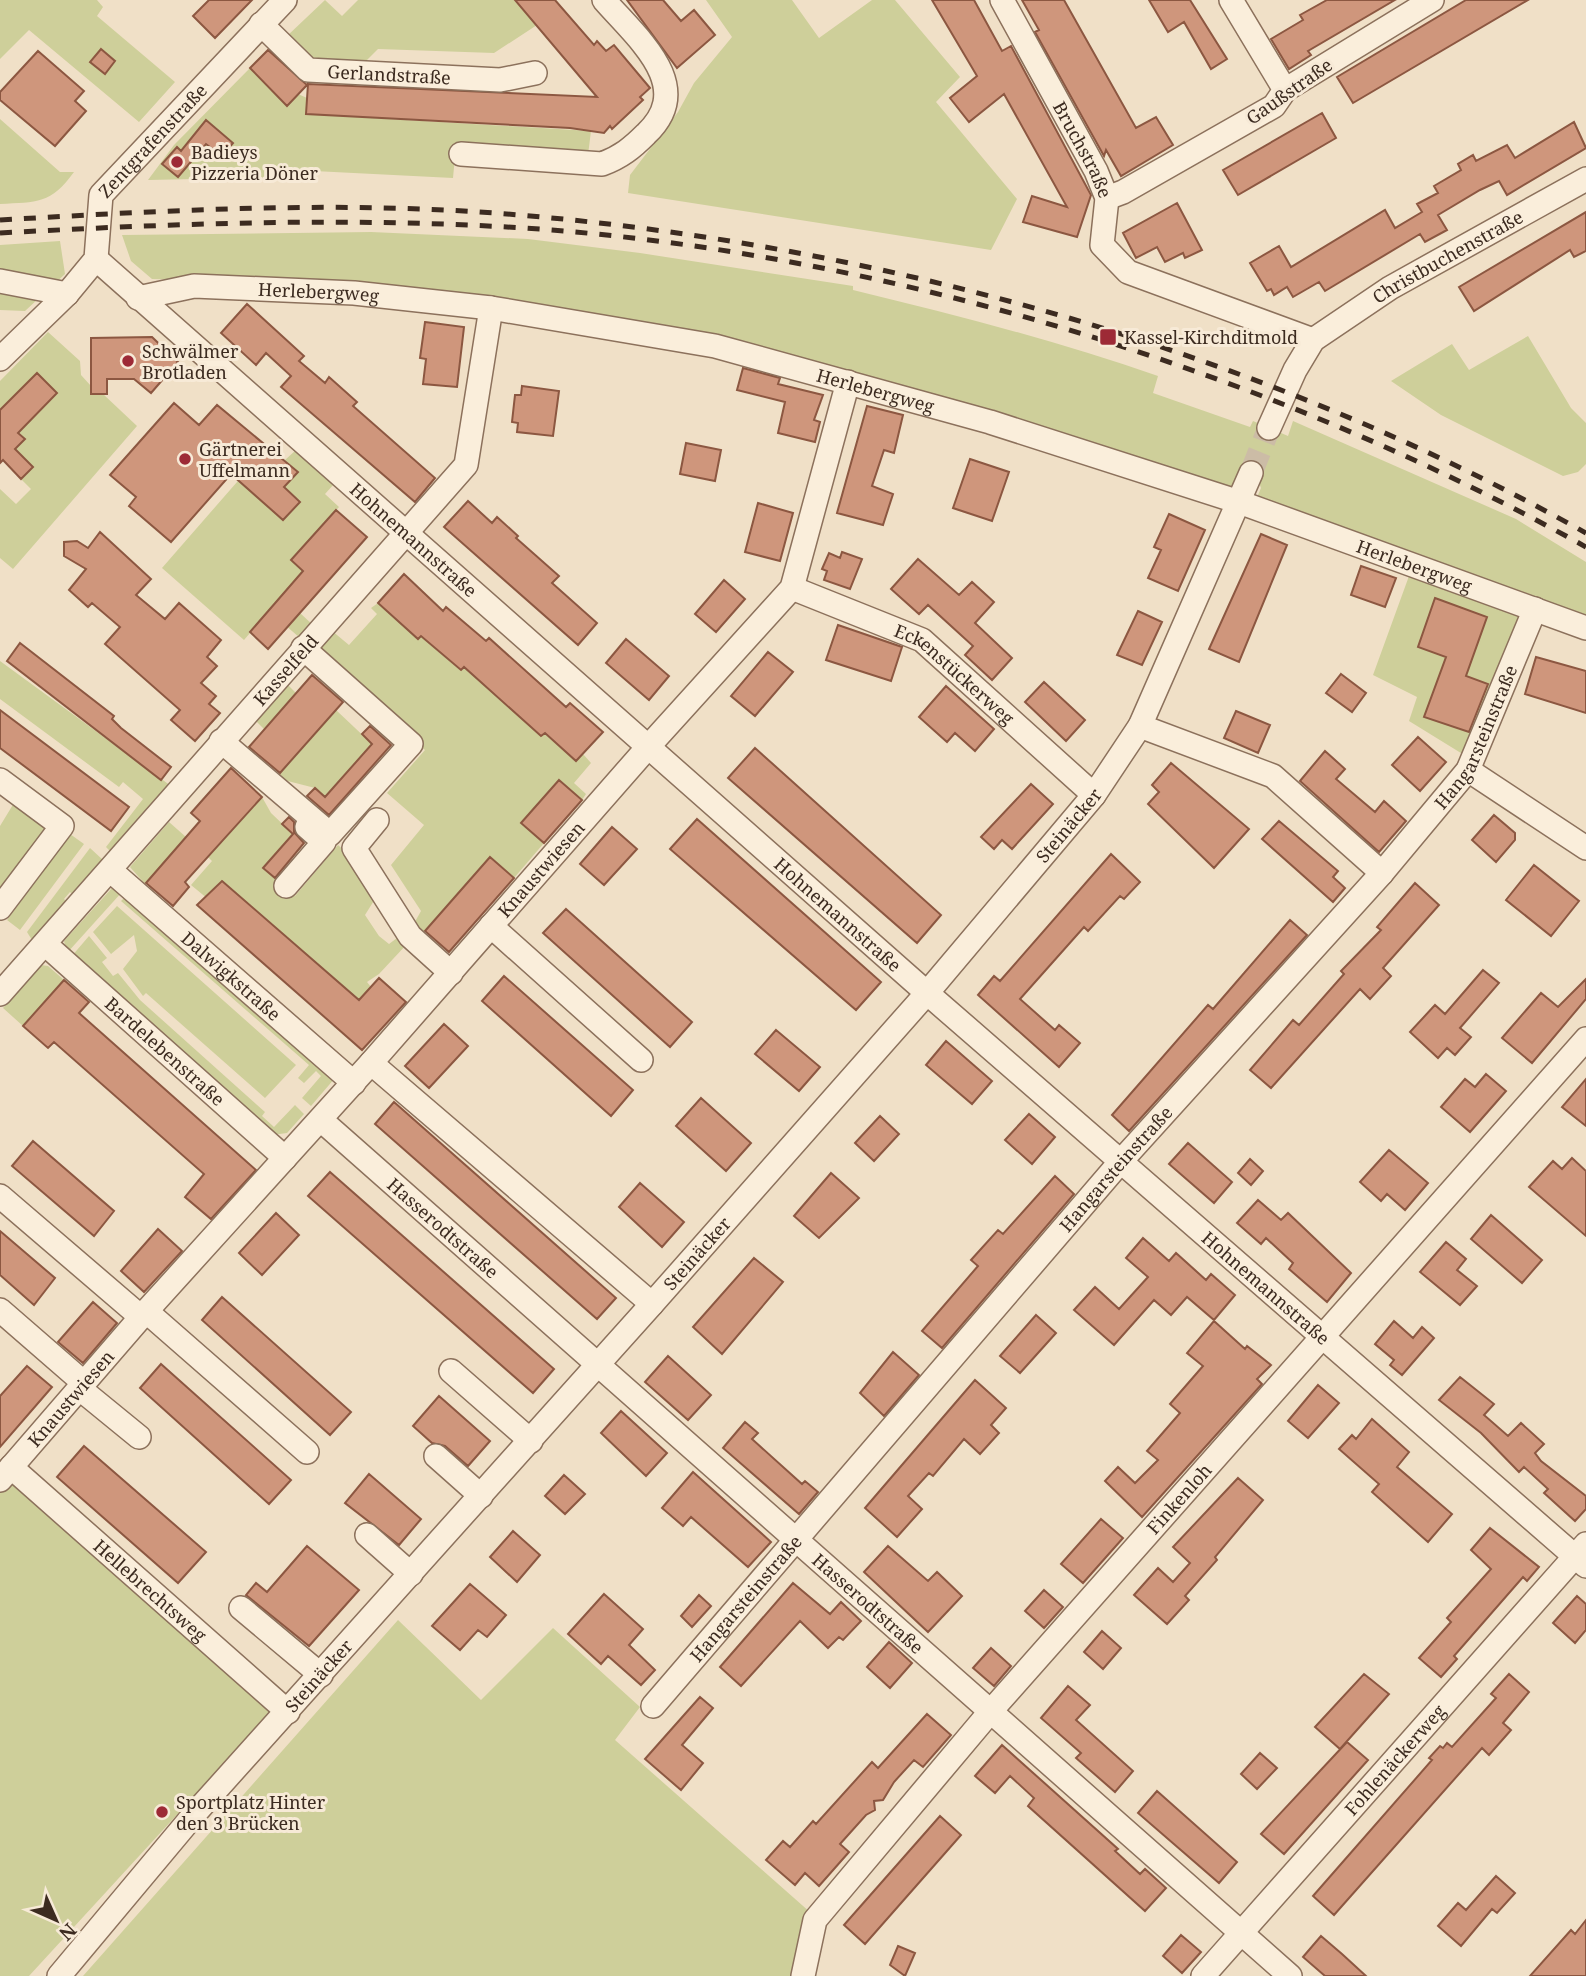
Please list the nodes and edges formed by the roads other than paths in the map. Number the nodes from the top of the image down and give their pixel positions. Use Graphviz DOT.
graph roads {
  1 [pos="285,0"];
  2 [pos="604,0"];
  3 [pos="1002,0"];
  4 [pos="1231,0"];
  5 [pos="1432,0"];
  6 [pos="261,24"];
  7 [pos="535,73"];
  8 [pos="1285,90"];
  9 [pos="461,154"];
  10 [pos="1586,179"];
  11 [pos="1107,198"];
  12 [pos="96,258"];
  13 [pos="0,281"];
  14 [pos="66,294"];
  15 [pos="138,298"];
  16 [pos="491,308"];
  17 [pos="1313,340"];
  18 [pos="0,359"];
  19 [pos="848,382"];
  20 [pos="1269,428"];
  21 [pos="1251,473"];
  22 [pos="1239,502"];
  23 [pos="405,533"];
  24 [pos="792,588"];
  25 [pos="1535,609"];
  26 [pos="1586,628"];
  27 [pos="303,648"];
  28 [pos="1140,726"];
  29 [pos="218,745"];
  30 [pos="648,747"];
  31 [pos="1468,770"];
  32 [pos="0,780"];
  33 [pos="1094,795"];
  34 [pos="377,820"];
  35 [pos="1586,848"];
  36 [pos="110,870"];
  37 [pos="1382,873"];
  38 [pos="286,886"];
  39 [pos="0,908"];
  40 [pos="491,926"];
  41 [pos="45,944"];
  42 [pos="451,973"];
  43 [pos="927,993"];
  44 [pos="0,994"];
  45 [pos="1586,1039"];
  46 [pos="642,1060"];
  47 [pos="371,1063"];
  48 [pos="354,1083"];
  49 [pos="321,1120"];
  50 [pos="285,1158"];
  51 [pos="1122,1160"];
  52 [pos="0,1196"];
  53 [pos="652,1304"];
  54 [pos="0,1310"];
  55 [pos="143,1314"];
  56 [pos="1322,1336"];
  57 [pos="598,1365"];
  58 [pos="451,1371"];
  59 [pos="81,1386"];
  60 [pos="139,1437"];
  61 [pos="531,1441"];
  62 [pos="307,1452"];
  63 [pos="436,1456"];
  64 [pos="5,1474"];
  65 [pos="481,1496"];
  66 [pos="367,1535"];
  67 [pos="795,1542"];
  68 [pos="1582,1555"];
  69 [pos="411,1574"];
  70 [pos="241,1608"];
  71 [pos="320,1675"];
  72 [pos="653,1706"];
  73 [pos="288,1712"];
  74 [pos="990,1712"];
  75 [pos="1240,1934"];
  76 [pos="60,1976"];
  77 [pos="803,1976"];
  78 [pos="1203,1976"];
  79 [pos="1290,1976"];
  1 -- 6 [label="street, Zentgrafenstraße"];
  2 -- 9 [label="street"];
  3 -- 11 [label="street, Bruchstraße"];
  4 -- 8 [label="street"];
  5 -- 8 [label="street, Gaußstraße"];
  6 -- 7 [label="street, Gerlandstraße"];
  6 -- 12 [label="street, Zentgrafenstraße"];
  8 -- 11 [label="street, Gaußstraße"];
  10 -- 17 [label="street, Christbuchenstraße"];
  11 -- 17 [label="street, Bruchstraße"];
  12 -- 14 [label="street"];
  12 -- 15 [label="street, Hohnemannstraße"];
  13 -- 14 [label="street"];
  14 -- 18 [label="street"];
  15 -- 16 [label="street, Herlebergweg"];
  15 -- 23 [label="street, Hohnemannstraße"];
  16 -- 19 [label="street, Herlebergweg"];
  16 -- 23 [label="street, Kasselfeld"];
  17 -- 20 [label="street"];
  19 -- 22 [label="street, Herlebergweg"];
  19 -- 24 [label="street, Knaustwiesen"];
  21 -- 22 [label="street, Steinäcker"];
  22 -- 25 [label="street, Herlebergweg"];
  22 -- 28 [label="street, Steinäcker"];
  23 -- 27 [label="street, Kasselfeld"];
  23 -- 30 [label="street, Hohnemannstraße"];
  24 -- 30 [label="street, Knaustwiesen"];
  24 -- 33 [label="street, Eckenstückerweg"];
  25 -- 26 [label="street, Herlebergweg"];
  25 -- 31 [label="street, Hangarsteinstraße"];
  27 -- 29 [label="street, Kasselfeld"];
  27 -- 29 [label="street"];
  28 -- 33 [label="street, Steinäcker"];
  28 -- 37 [label="street"];
  29 -- 36 [label="street, Kasselfeld"];
  29 -- 38 [label="street"];
  30 -- 40 [label="street, Knaustwiesen"];
  30 -- 43 [label="street, Hohnemannstraße"];
  31 -- 35 [label="street"];
  31 -- 37 [label="street, Hangarsteinstraße"];
  32 -- 39 [label="street"];
  33 -- 43 [label="street, Steinäcker"];
  34 -- 42 [label="street"];
  36 -- 41 [label="street, Kasselfeld"];
  36 -- 48 [label="street, Dalwigkstraße"];
  37 -- 51 [label="street, Hangarsteinstraße"];
  40 -- 42 [label="street, Knaustwiesen"];
  40 -- 46 [label="street"];
  41 -- 44 [label="street, Kasselfeld"];
  41 -- 50 [label="street, Bardelebenstraße"];
  42 -- 47 [label="street, Knaustwiesen"];
  43 -- 51 [label="street, Hohnemannstraße"];
  43 -- 53 [label="street, Steinäcker"];
  45 -- 56 [label="street, Finkenloh"];
  47 -- 48 [label="street, Knaustwiesen"];
  47 -- 53 [label="street"];
  48 -- 49 [label="street, Knaustwiesen"];
  49 -- 50 [label="street, Knaustwiesen"];
  49 -- 57 [label="street, Hasserodtstraße"];
  50 -- 55 [label="street, Knaustwiesen"];
  51 -- 56 [label="street, Hohnemannstraße"];
  51 -- 67 [label="street, Hangarsteinstraße"];
  52 -- 55 [label="street"];
  53 -- 57 [label="street, Steinäcker"];
  54 -- 59 [label="street"];
  55 -- 59 [label="street, Knaustwiesen"];
  55 -- 62 [label="street"];
  56 -- 68 [label="street, Hohnemannstraße"];
  56 -- 74 [label="street, Finkenloh"];
  57 -- 61 [label="street, Steinäcker"];
  57 -- 67 [label="street, Hasserodtstraße"];
  58 -- 61 [label="street"];
  59 -- 60 [label="street"];
  59 -- 64 [label="street, Knaustwiesen"];
  61 -- 65 [label="street, Steinäcker"];
  63 -- 65 [label="street"];
  64 -- 73 [label="street, Hellebrechtsweg"];
  65 -- 69 [label="street, Steinäcker"];
  66 -- 69 [label="street"];
  67 -- 72 [label="street, Hangarsteinstraße"];
  67 -- 74 [label="street, Hasserodtstraße"];
  68 -- 75 [label="street, Fohlenäckerweg"];
  69 -- 71 [label="street, Steinäcker"];
  70 -- 71 [label="street"];
  71 -- 73 [label="street, Steinäcker"];
  73 -- 76 [label="street, Steinäcker"];
  74 -- 75 [label="street, Hasserodtstraße"];
  74 -- 77 [label="street, Finkenloh"];
  75 -- 78 [label="street, Fohlenäckerweg"];
  75 -- 79 [label="street, Hasserodtstraße"];
}
